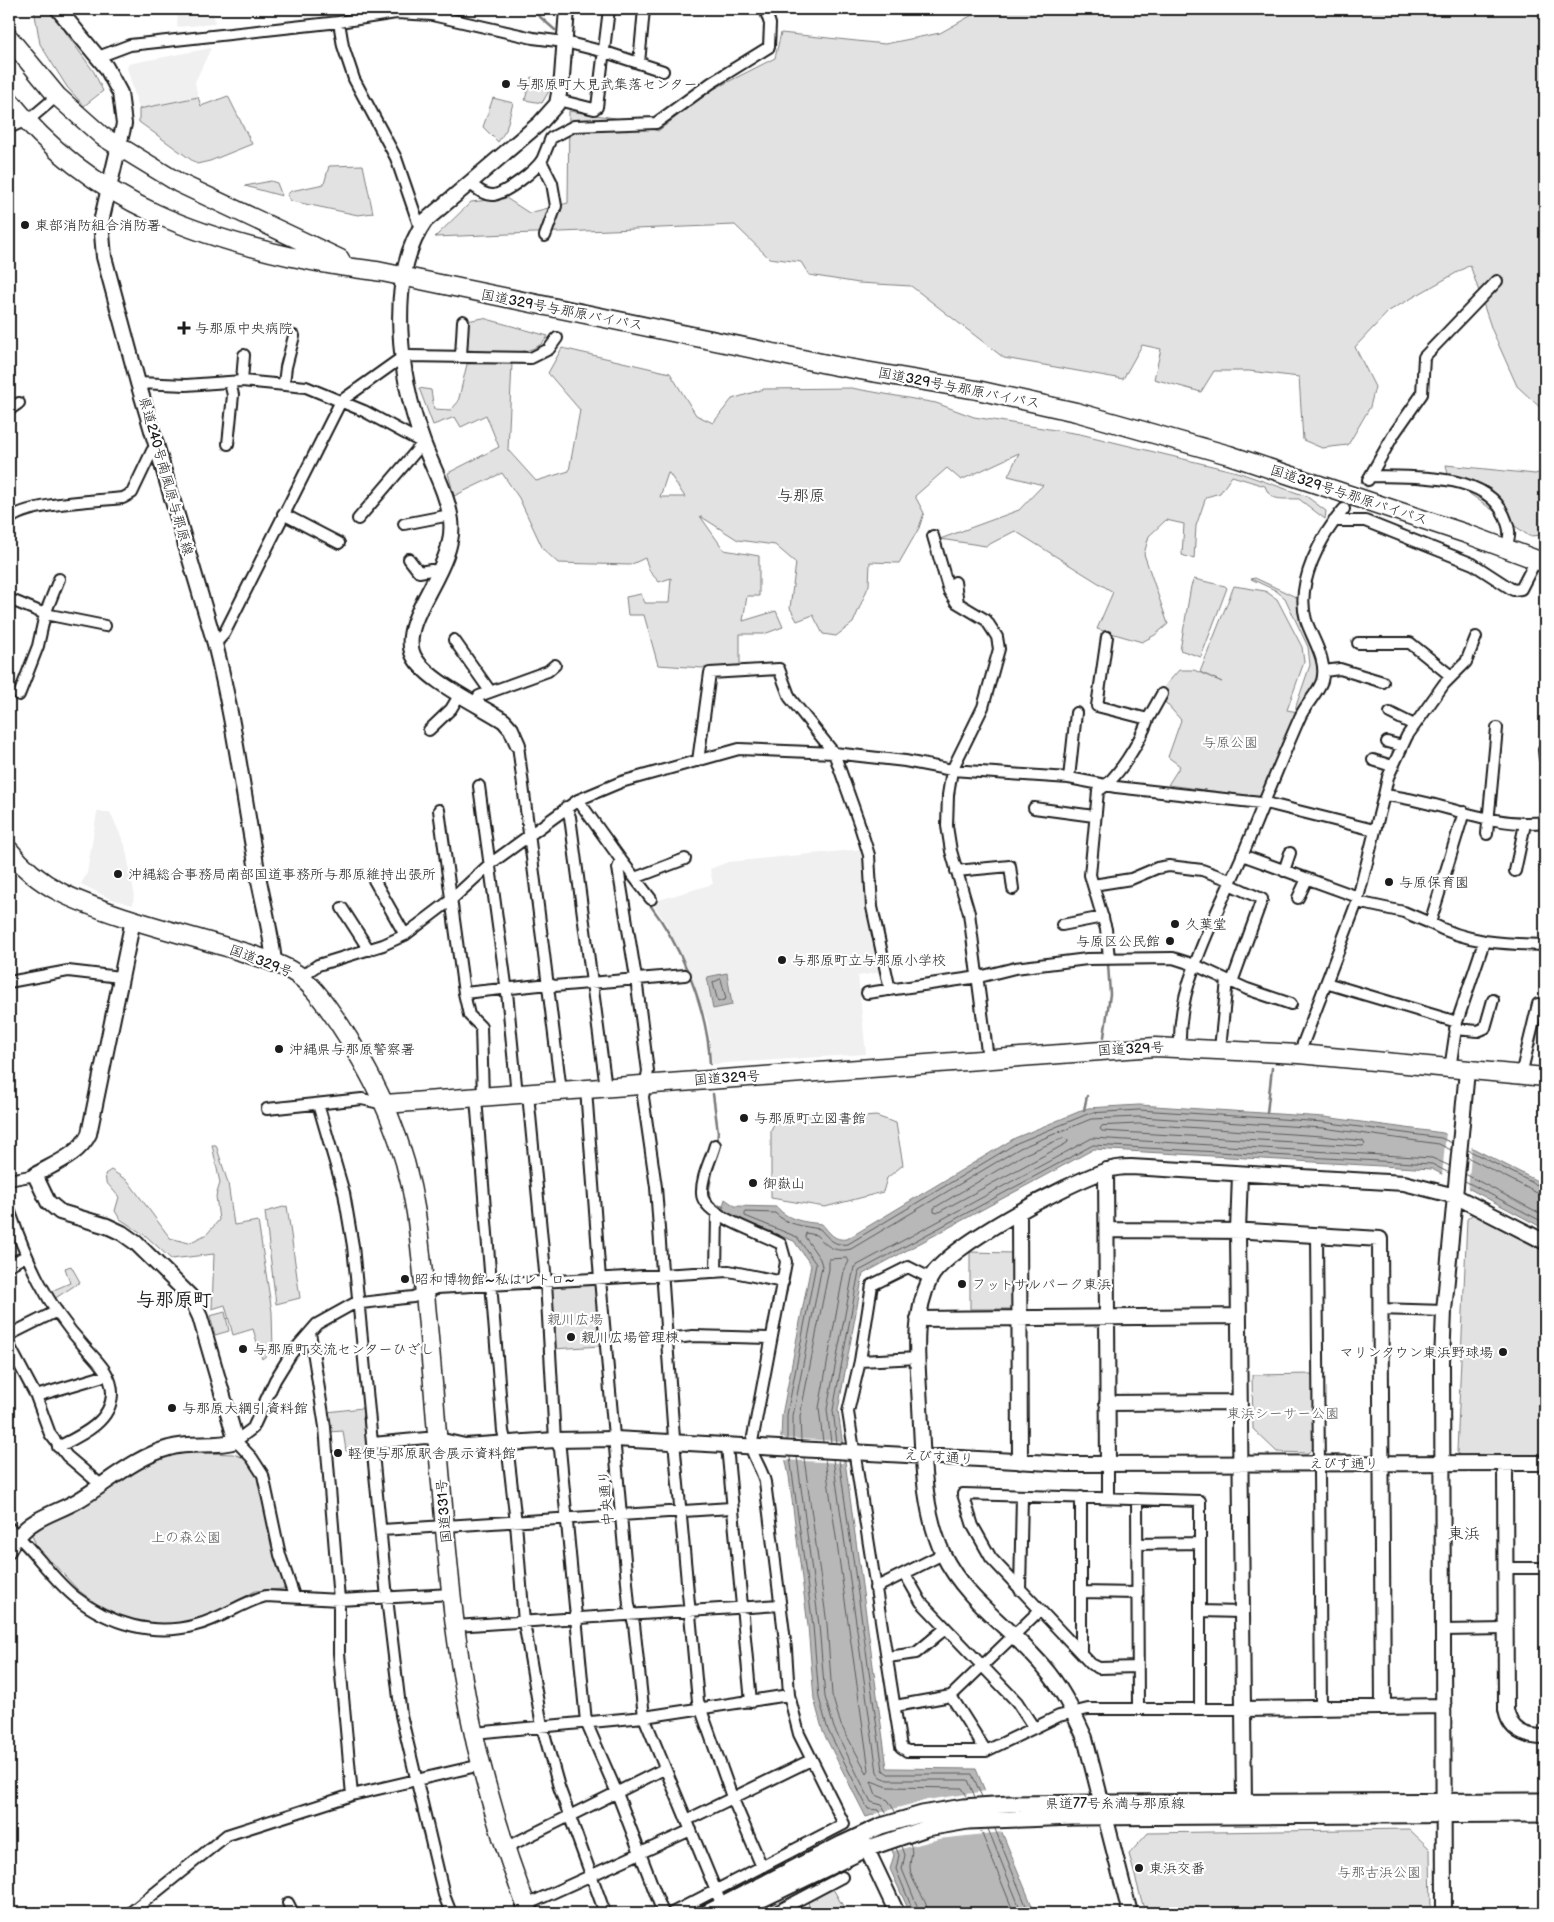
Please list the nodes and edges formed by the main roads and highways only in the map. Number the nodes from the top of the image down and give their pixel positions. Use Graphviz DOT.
graph roads {
  1 [pos="9,38"];
  2 [pos="9,100"];
  3 [pos="359,268"];
  4 [pos="1541,562"];
  5 [pos="9,850"];
  6 [pos="1545,1077"];
  7 [pos="385,1104"];
  8 [pos="1545,1800"];
  9 [pos="1445,1807"];
  10 [pos="995,1812"];
  11 [pos="1545,1814"];
  12 [pos="863,1842"];
  13 [pos="528,1909"];
  14 [pos="727,1910"];
  15 [pos="707,1913"];
  1 -- 3 [label="highway, 国道329号与那原バイパス"];
  2 -- 3 [label="highway, 国道329号与那原バイパス"];
  3 -- 4 [label="highway, 国道329号与那原バイパス"];
  5 -- 7 [label="highway, 国道329号"];
  6 -- 7 [label="highway, 国道329号"];
  7 -- 13 [label="highway, 国道331号"];
  8 -- 9 [label="main road, 県道77号糸満与那原線"];
  9 -- 10 [label="main road, 県道77号糸満与那原線"];
  9 -- 10 [label="main road, 県道77号糸満与那原線"];
  9 -- 11 [label="main road, 県道77号糸満与那原線"];
  10 -- 12 [label="main road, 県道77号糸満与那原線"];
  10 -- 12 [label="main road, 県道77号糸満与那原線"];
  12 -- 14 [label="main road, 県道77号糸満与那原線"];
  14 -- 15 [label="main road, 県道77号糸満与那原線"];
}
